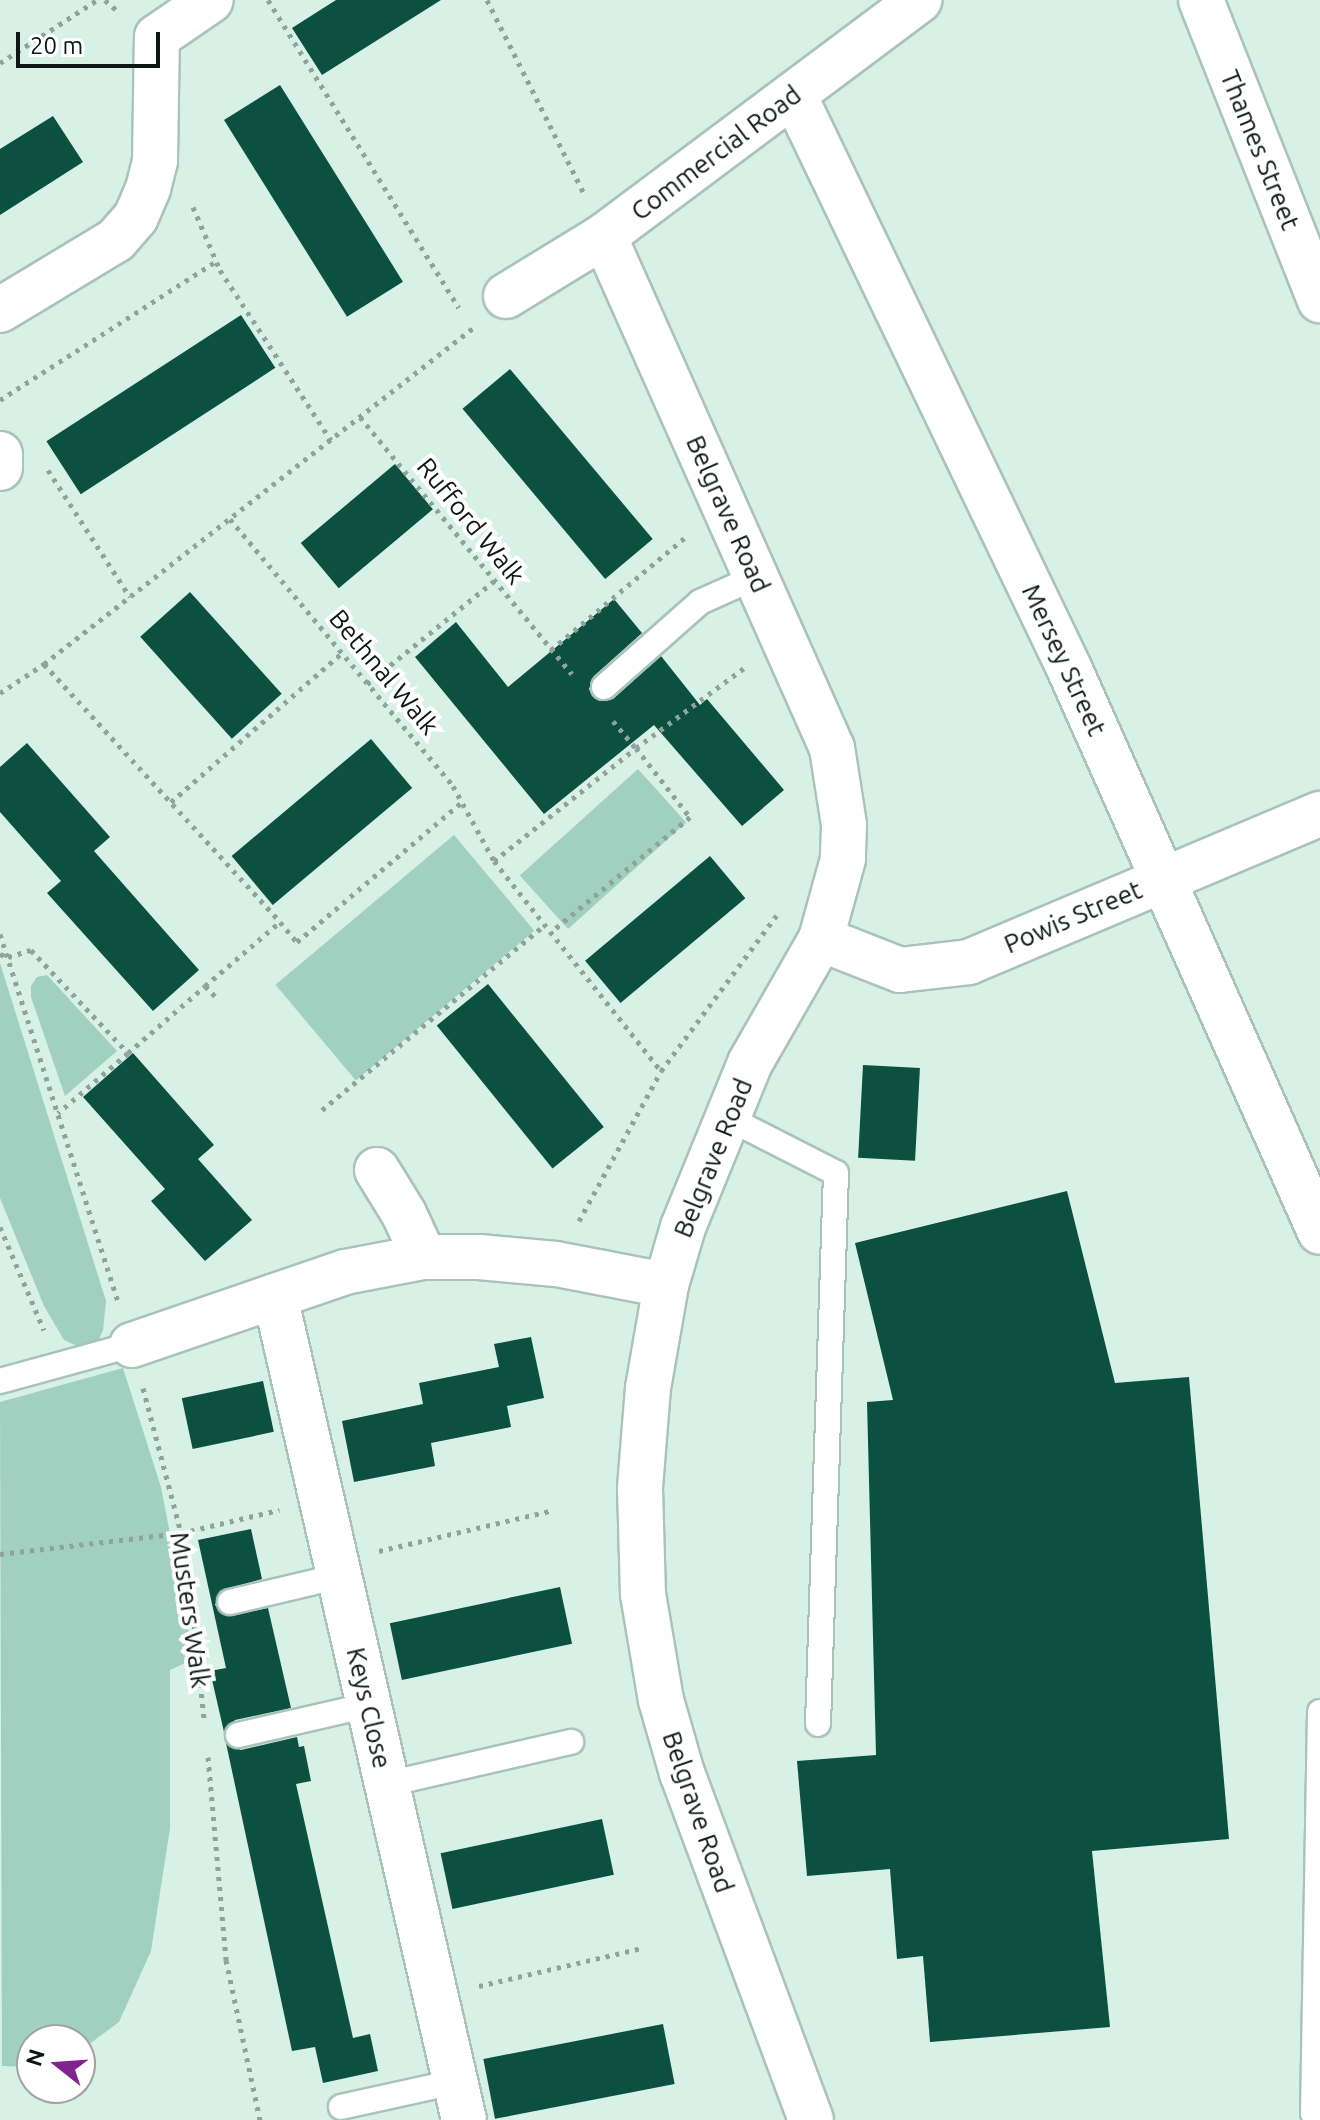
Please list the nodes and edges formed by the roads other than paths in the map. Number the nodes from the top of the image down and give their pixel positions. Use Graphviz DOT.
graph roads {
  1 [pos="920,0"];
  2 [pos="1201,0"];
  3 [pos="197,4"];
  4 [pos="794,95"];
  5 [pos="1305,217"];
  6 [pos="604,236"];
  7 [pos="506,296"];
  8 [pos="1320,300"];
  9 [pos="0,310"];
  10 [pos="0,454"];
  11 [pos="0,468"];
  12 [pos="756,577"];
  13 [pos="604,687"];
  14 [pos="1320,814"];
  15 [pos="1164,879"];
  16 [pos="821,939"];
  17 [pos="726,1117"];
  18 [pos="377,1170"];
  19 [pos="1320,1232"];
  20 [pos="424,1257"];
  21 [pos="666,1285"];
  22 [pos="275,1296"];
  23 [pos="132,1345"];
  24 [pos="0,1381"];
  25 [pos="338,1568"];
  26 [pos="230,1602"];
  27 [pos="369,1705"];
  28 [pos="1320,1712"];
  29 [pos="818,1724"];
  30 [pos="238,1735"];
  31 [pos="571,1742"];
  32 [pos="387,1784"];
  33 [pos="459,2101"];
  34 [pos="1320,2106"];
  35 [pos="341,2107"];
  36 [pos="811,2120"];
  1 -- 4 [label="street, Commercial Road"];
  2 -- 5 [label="street, Thames Street"];
  3 -- 9 [label="street"];
  4 -- 6 [label="street, Commercial Road"];
  4 -- 15 [label="street, Mersey Street"];
  5 -- 8 [label="street, Thames Street"];
  6 -- 7 [label="street, Commercial Road"];
  6 -- 12 [label="street, Belgrave Road"];
  10 -- 11 [label="street"];
  12 -- 13 [label="lane"];
  12 -- 16 [label="street, Belgrave Road"];
  14 -- 15 [label="street, Powis Street"];
  15 -- 16 [label="street, Powis Street"];
  15 -- 19 [label="street, Mersey Street"];
  16 -- 17 [label="street, Belgrave Road"];
  17 -- 21 [label="street, Belgrave Road"];
  17 -- 29 [label="lane"];
  18 -- 20 [label="street"];
  20 -- 21 [label="street"];
  20 -- 22 [label="street"];
  21 -- 36 [label="street, Belgrave Road"];
  22 -- 23 [label="street"];
  22 -- 25 [label="street, Keys Close"];
  23 -- 24 [label="lane"];
  25 -- 26 [label="lane"];
  25 -- 27 [label="street, Keys Close"];
  27 -- 30 [label="lane"];
  27 -- 32 [label="street, Keys Close"];
  28 -- 34 [label="lane"];
  31 -- 32 [label="lane"];
  32 -- 33 [label="street, Keys Close"];
  33 -- 35 [label="lane"];
}
